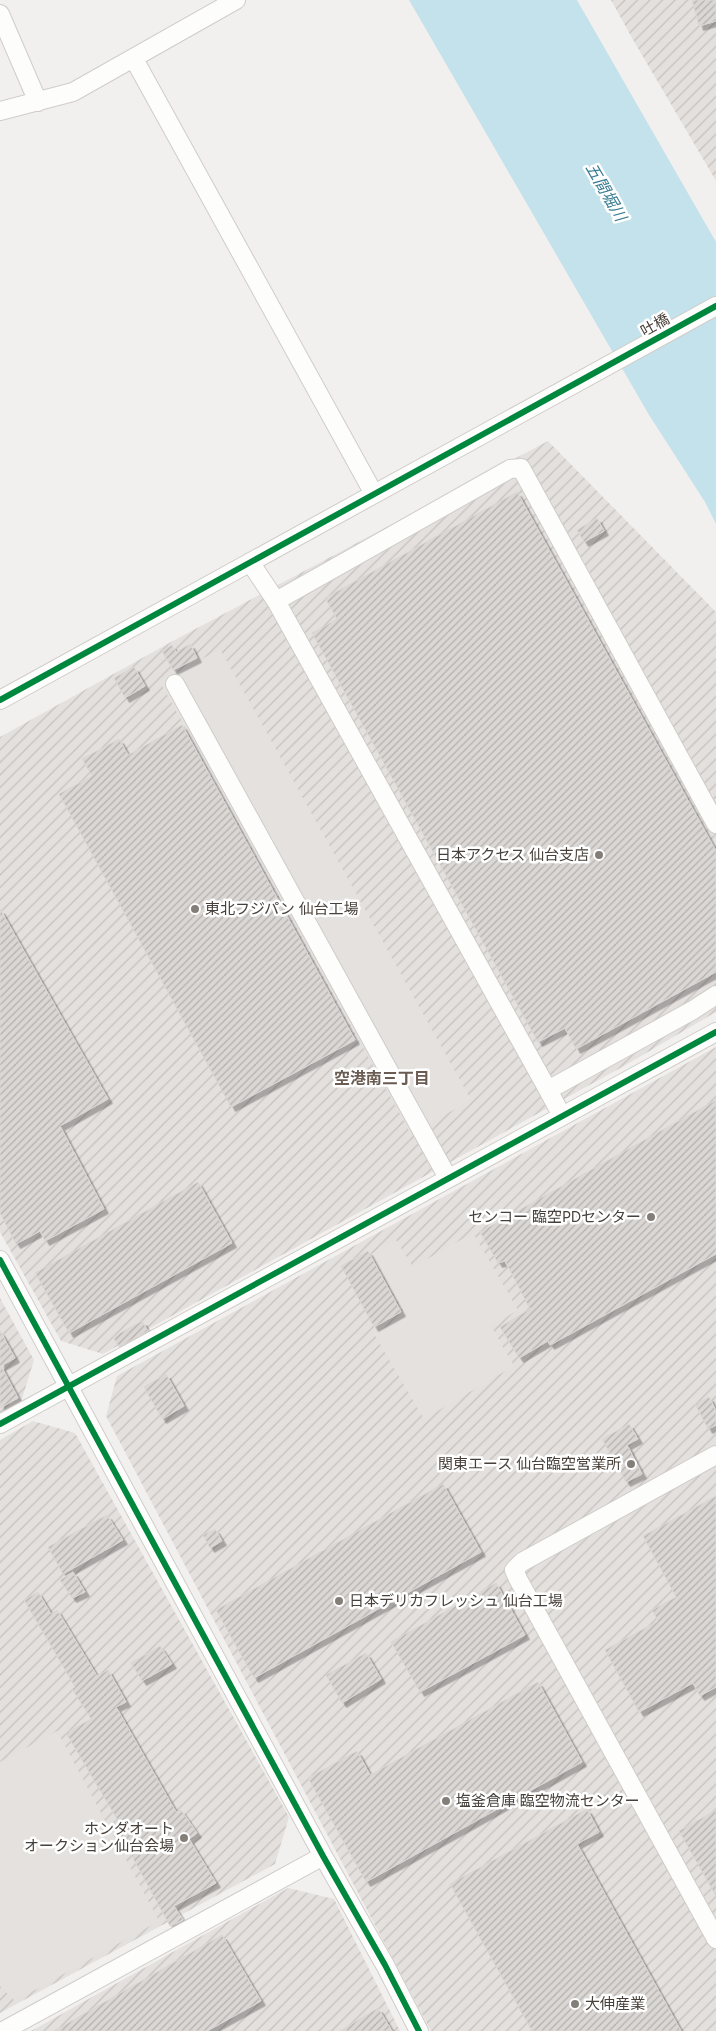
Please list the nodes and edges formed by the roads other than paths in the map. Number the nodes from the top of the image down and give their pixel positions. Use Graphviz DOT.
graph roads {
  1 [pos="236,0"];
  2 [pos="0,14"];
  3 [pos="134,58"];
  4 [pos="38,102"];
  5 [pos="0,112"];
  6 [pos="716,306"];
  7 [pos="374,494"];
  8 [pos="250,562"];
  9 [pos="276,601"];
  10 [pos="175,684"];
  11 [pos="0,700"];
  12 [pos="716,824"];
  13 [pos="716,995"];
  14 [pos="716,1032"];
  15 [pos="548,1090"];
  16 [pos="562,1116"];
  17 [pos="448,1178"];
  18 [pos="0,1260"];
  19 [pos="69,1386"];
  20 [pos="0,1424"];
  21 [pos="716,1455"];
  22 [pos="323,1856"];
  23 [pos="716,1938"];
  24 [pos="3,2031"];
  25 [pos="419,2031"];
  1 -- 3 [label="street"];
  2 -- 4 [label="street"];
  3 -- 4 [label="street"];
  3 -- 7 [label="street"];
  4 -- 5 [label="street"];
  6 -- 7 [label="street, 吐橋"];
  7 -- 8 [label="street, 吐橋"];
  8 -- 9 [label="street"];
  8 -- 11 [label="street, 吐橋"];
  9 -- 12 [label="street"];
  9 -- 15 [label="street"];
  10 -- 17 [label="street"];
  13 -- 15 [label="street"];
  14 -- 16 [label="street"];
  15 -- 16 [label="street"];
  16 -- 17 [label="street"];
  17 -- 19 [label="street"];
  18 -- 19 [label="street"];
  19 -- 20 [label="street"];
  19 -- 22 [label="street"];
  21 -- 23 [label="street"];
  22 -- 24 [label="street"];
  22 -- 25 [label="street"];
}
